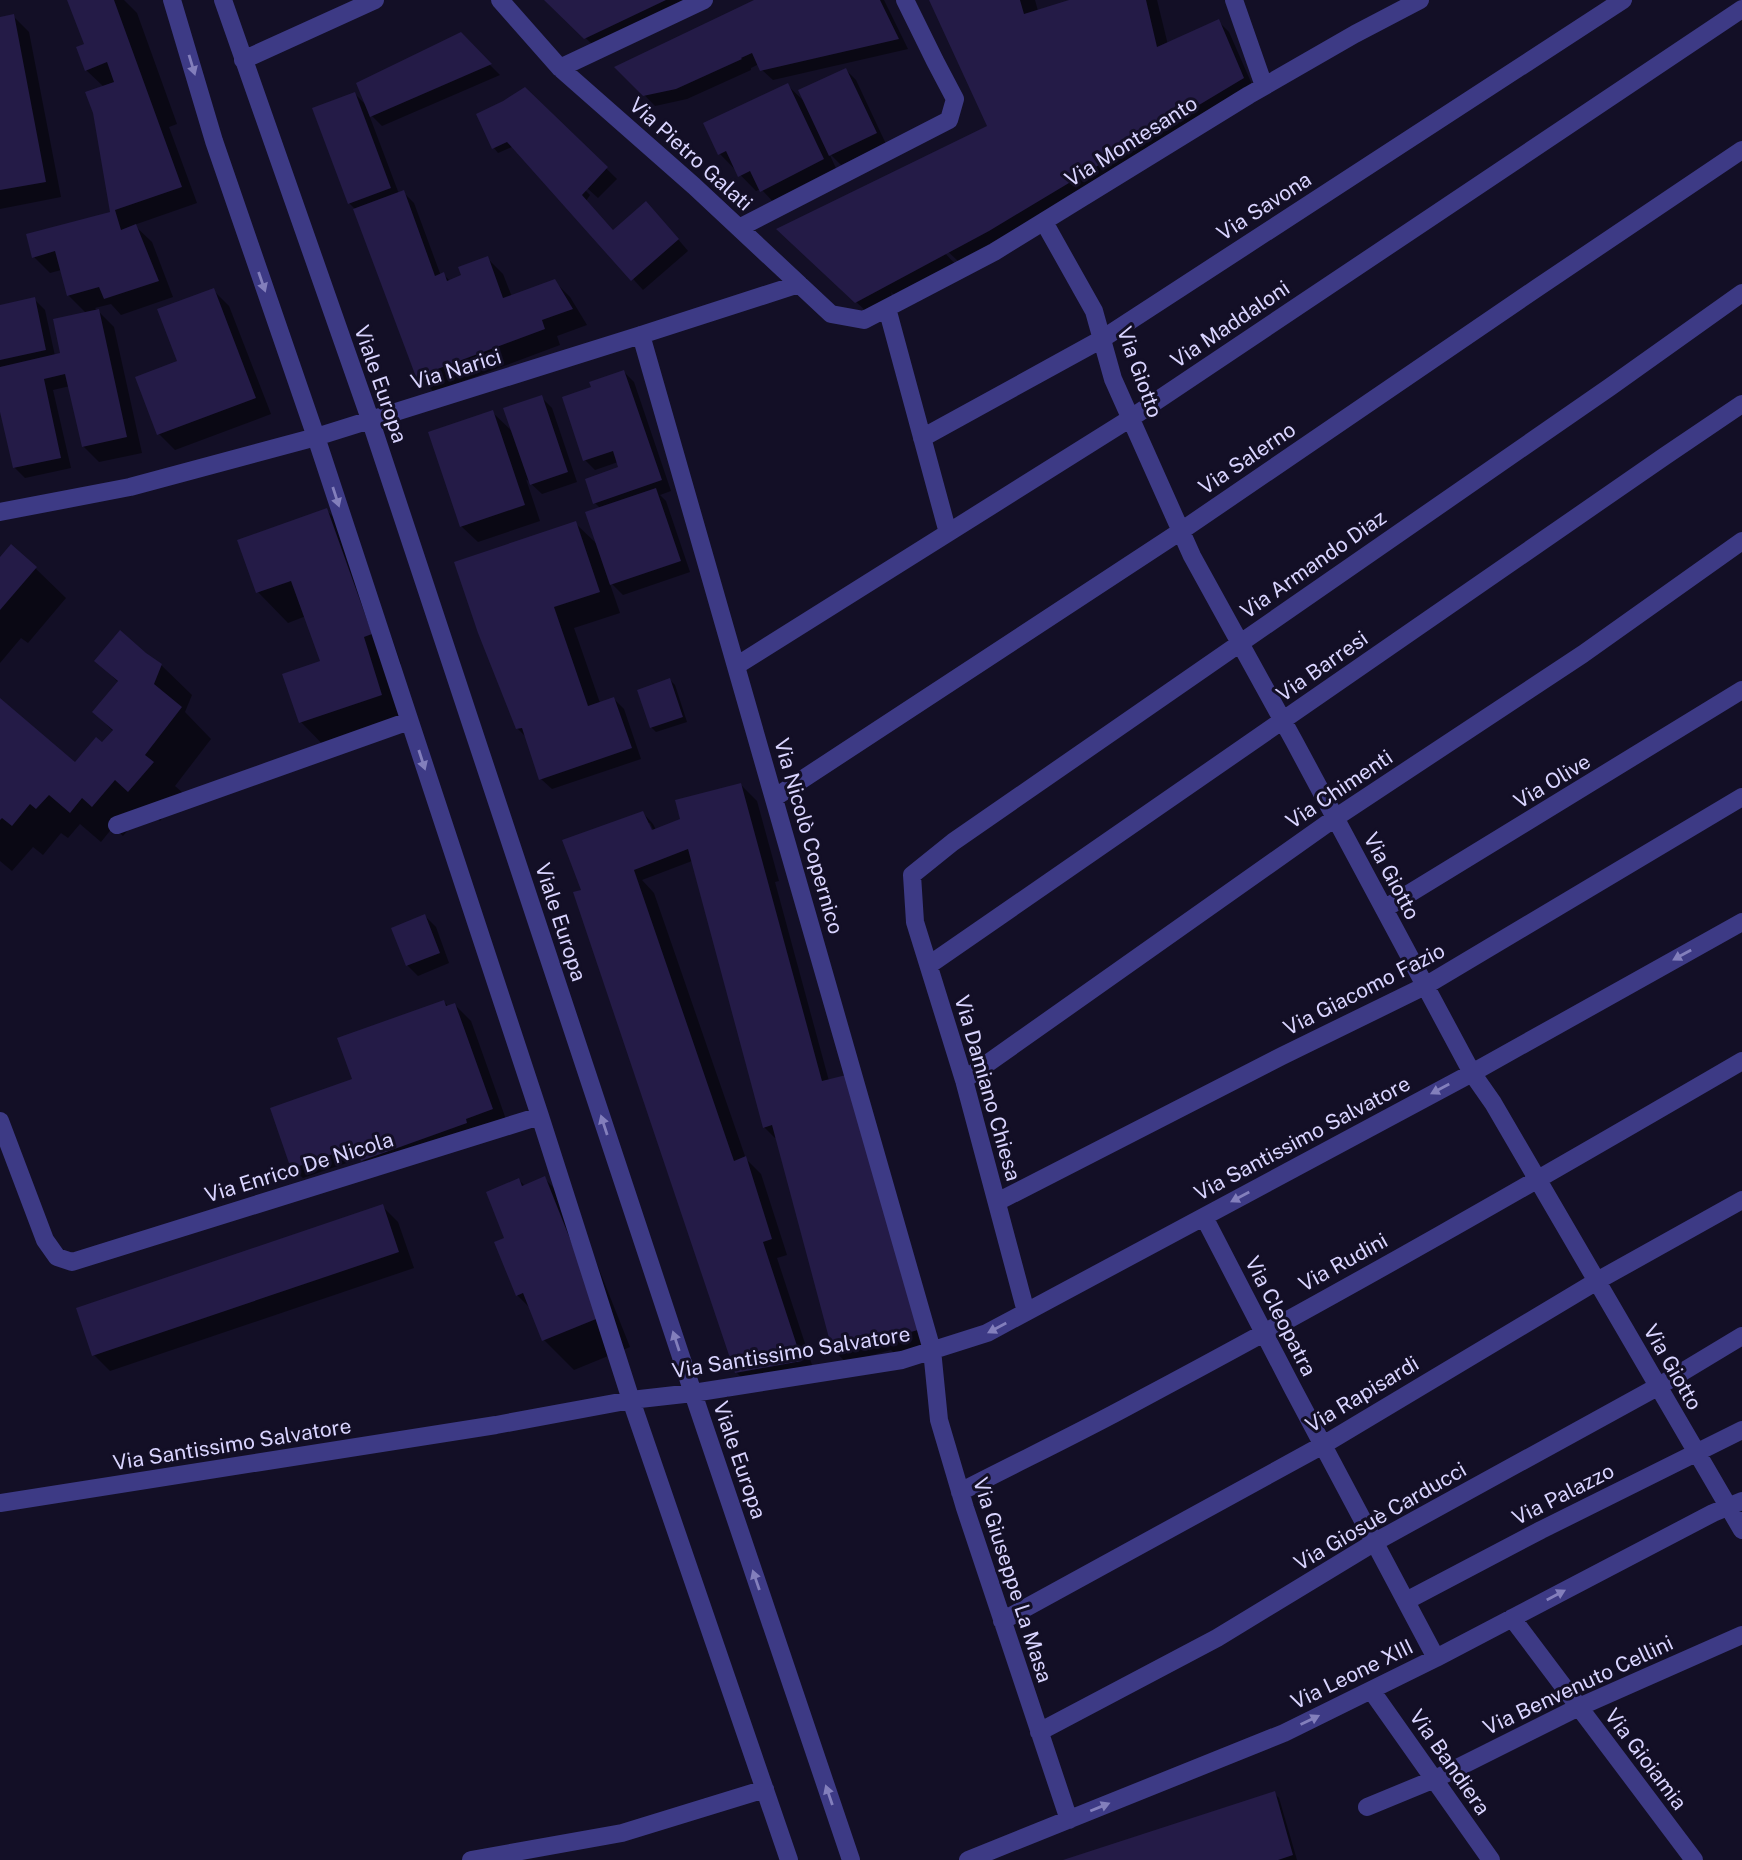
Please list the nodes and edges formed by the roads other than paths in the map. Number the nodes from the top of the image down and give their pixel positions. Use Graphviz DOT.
graph roads {
  1 [pos="172,0"];
  2 [pos="223,0"];
  3 [pos="375,0"];
  4 [pos="500,0"];
  5 [pos="704,0"];
  6 [pos="905,0"];
  7 [pos="1234,0"];
  8 [pos="1420,0"];
  9 [pos="1623,0"];
  10 [pos="1742,9"];
  11 [pos="243,60"];
  12 [pos="560,68"];
  13 [pos="1264,86"];
  14 [pos="1742,150"];
  15 [pos="1044,222"];
  16 [pos="739,228"];
  17 [pos="799,284"];
  18 [pos="1742,293"];
  19 [pos="887,308"];
  20 [pos="864,320"];
  21 [pos="642,335"];
  22 [pos="1102,339"];
  23 [pos="1742,404"];
  24 [pos="1130,418"];
  25 [pos="370,419"];
  26 [pos="316,437"];
  27 [pos="922,438"];
  28 [pos="0,512"];
  29 [pos="1181,531"];
  30 [pos="948,533"];
  31 [pos="1742,541"];
  32 [pos="1240,642"];
  33 [pos="736,666"];
  34 [pos="1742,690"];
  35 [pos="409,721"];
  36 [pos="1283,721"];
  37 [pos="1742,797"];
  38 [pos="774,798"];
  39 [pos="1335,818"];
  40 [pos="117,825"];
  41 [pos="912,875"];
  42 [pos="1384,909"];
  43 [pos="1742,922"];
  44 [pos="929,965"];
  45 [pos="1425,986"];
  46 [pos="1742,1061"];
  47 [pos="1472,1073"];
  48 [pos="964,1080"];
  49 [pos="540,1116"];
  50 [pos="0,1121"];
  51 [pos="1537,1180"];
  52 [pos="1742,1200"];
  53 [pos="997,1202"];
  54 [pos="1204,1217"];
  55 [pos="1597,1281"];
  56 [pos="1026,1312"];
  57 [pos="1264,1333"];
  58 [pos="1742,1336"];
  59 [pos="932,1350"];
  60 [pos="1659,1386"];
  61 [pos="693,1393"];
  62 [pos="631,1400"];
  63 [pos="1742,1430"];
  64 [pos="1323,1445"];
  65 [pos="1698,1453"];
  66 [pos="960,1492"];
  67 [pos="0,1503"];
  68 [pos="1735,1503"];
  69 [pos="1742,1531"];
  70 [pos="1375,1542"];
  71 [pos="1406,1601"];
  72 [pos="1512,1618"];
  73 [pos="1002,1621"];
  74 [pos="1742,1635"];
  75 [pos="1436,1658"];
  76 [pos="1371,1690"];
  77 [pos="1579,1707"];
  78 [pos="1039,1732"];
  79 [pos="1435,1779"];
  80 [pos="765,1789"];
  81 [pos="1367,1807"];
  82 [pos="1069,1820"];
  83 [pos="1012,1843"];
  84 [pos="471,1860"];
  85 [pos="789,1860"];
  86 [pos="851,1860"];
  87 [pos="968,1860"];
  88 [pos="1018,1860"];
  89 [pos="1492,1860"];
  90 [pos="1694,1860"];
  1 -- 26 [label="street, one-way"];
  2 -- 11 [label="street, Viale Europa"];
  3 -- 11 [label="street"];
  4 -- 12 [label="street, Via Pietro Galati"];
  5 -- 12 [label="street"];
  6 -- 16 [label="street"];
  7 -- 13 [label="street"];
  8 -- 13 [label="street, Via Montesanto"];
  9 -- 22 [label="street, Via Savona"];
  10 -- 24 [label="street, Via Maddaloni"];
  11 -- 25 [label="street, Viale Europa"];
  12 -- 16 [label="street, Via Pietro Galati"];
  13 -- 15 [label="street, Via Montesanto"];
  14 -- 29 [label="street, Via Salerno"];
  15 -- 19 [label="street, Via Montesanto"];
  15 -- 22 [label="street, Via Giotto"];
  16 -- 17 [label="street, Via Pietro Galati"];
  17 -- 20 [label="street, Via Pietro Galati"];
  17 -- 21 [label="street, Via Narici"];
  18 -- 32 [label="street, Via Armando Diaz"];
  19 -- 20 [label="street, Via Montesanto"];
  19 -- 27 [label="street"];
  21 -- 25 [label="street, Via Narici"];
  21 -- 33 [label="street, Via Nicolò Copernico"];
  22 -- 24 [label="street, Via Giotto"];
  22 -- 27 [label="street, Via Savona"];
  23 -- 36 [label="street, Via Barresi"];
  24 -- 29 [label="street, Via Giotto"];
  24 -- 30 [label="street, Via Maddaloni"];
  25 -- 26 [label="street, Via Narici"];
  61 -- 25 [label="street, Viale Europa, one-way"];
  26 -- 28 [label="street, Via Narici"];
  26 -- 35 [label="street, one-way"];
  27 -- 30 [label="street"];
  29 -- 32 [label="street, Via Giotto"];
  29 -- 38 [label="street, Via Salerno"];
  30 -- 33 [label="street, Via Maddaloni"];
  31 -- 39 [label="street, Via Chimenti"];
  32 -- 36 [label="street, Via Giotto"];
  32 -- 41 [label="street, Via Armando Diaz"];
  33 -- 38 [label="street, Via Nicolò Copernico"];
  34 -- 42 [label="street, Via Olive"];
  35 -- 40 [label="street"];
  35 -- 49 [label="street, one-way"];
  36 -- 39 [label="street, Via Giotto"];
  36 -- 44 [label="street, Via Barresi"];
  37 -- 45 [label="street, Via Giacomo Fazio"];
  38 -- 59 [label="street, Via Nicolò Copernico"];
  39 -- 42 [label="street, Via Giotto"];
  39 -- 48 [label="street, Via Chimenti"];
  41 -- 44 [label="street, Via Damiano Chiesa"];
  42 -- 45 [label="street, Via Giotto"];
  43 -- 47 [label="street, Via Santissimo Salvatore, one-way"];
  44 -- 48 [label="street, Via Damiano Chiesa"];
  45 -- 47 [label="street, Via Giotto"];
  45 -- 53 [label="street, Via Giacomo Fazio"];
  46 -- 51 [label="street, Via Rudini"];
  47 -- 51 [label="street, Via Giotto"];
  47 -- 54 [label="street, Via Santissimo Salvatore, one-way"];
  48 -- 53 [label="street, Via Damiano Chiesa"];
  49 -- 50 [label="street, Via Enrico De Nicola"];
  49 -- 62 [label="street"];
  51 -- 55 [label="street, Via Giotto"];
  51 -- 57 [label="street, Via Rudini"];
  52 -- 55 [label="street, Via Rapisardi"];
  53 -- 56 [label="street, Via Damiano Chiesa"];
  54 -- 56 [label="street, Via Santissimo Salvatore"];
  54 -- 57 [label="street, Via Cleopatra"];
  55 -- 60 [label="street, Via Giotto"];
  55 -- 64 [label="street, Via Rapisardi"];
  56 -- 59 [label="street, Via Santissimo Salvatore, one-way"];
  57 -- 64 [label="street, Via Cleopatra"];
  57 -- 66 [label="street, Via Rudini"];
  58 -- 60 [label="street, Via Giosuè Carducci"];
  59 -- 61 [label="street, Via Santissimo Salvatore"];
  59 -- 66 [label="street, Via Giuseppe La Masa"];
  60 -- 65 [label="street, Via Giotto"];
  60 -- 70 [label="street, Via Giosuè Carducci"];
  61 -- 62 [label="street, Via Santissimo Salvatore"];
  86 -- 61 [label="street, Viale Europa, one-way"];
  62 -- 67 [label="street, Via Santissimo Salvatore"];
  62 -- 80 [label="street"];
  63 -- 65 [label="street, Via Palazzo"];
  64 -- 70 [label="street, Via Cleopatra"];
  64 -- 73 [label="street, Via Rapisardi"];
  65 -- 68 [label="street, Via Giotto"];
  65 -- 71 [label="street, Via Palazzo"];
  66 -- 73 [label="street, Via Giuseppe La Masa"];
  68 -- 69 [label="street, Via Giotto"];
  72 -- 68 [label="street, Via Leone XIII, one-way"];
  70 -- 71 [label="street, Via Cleopatra"];
  70 -- 78 [label="street, Via Giosuè Carducci"];
  71 -- 75 [label="street, Via Cleopatra"];
  72 -- 75 [label="street, Via Leone XIII"];
  72 -- 77 [label="street, Via Gioiamia"];
  73 -- 78 [label="street, Via Giuseppe La Masa"];
  74 -- 77 [label="street, Via Benvenuto Cellini"];
  75 -- 76 [label="street, Via Leone XIII"];
  76 -- 79 [label="street, Via Bandiera"];
  82 -- 76 [label="street, Via Leone XIII, one-way"];
  77 -- 79 [label="street, Via Benvenuto Cellini"];
  77 -- 90 [label="street, Via Gioiamia"];
  78 -- 82 [label="street, Via Giuseppe La Masa"];
  79 -- 81 [label="street, Via Benvenuto Cellini"];
  79 -- 89 [label="street, Via Bandiera"];
  80 -- 84 [label="street"];
  80 -- 85 [label="street"];
  82 -- 83 [label="street, Via Leone XIII"];
  83 -- 87 [label="street, Via Leone XIII"];
  83 -- 88 [label="street"];
}
